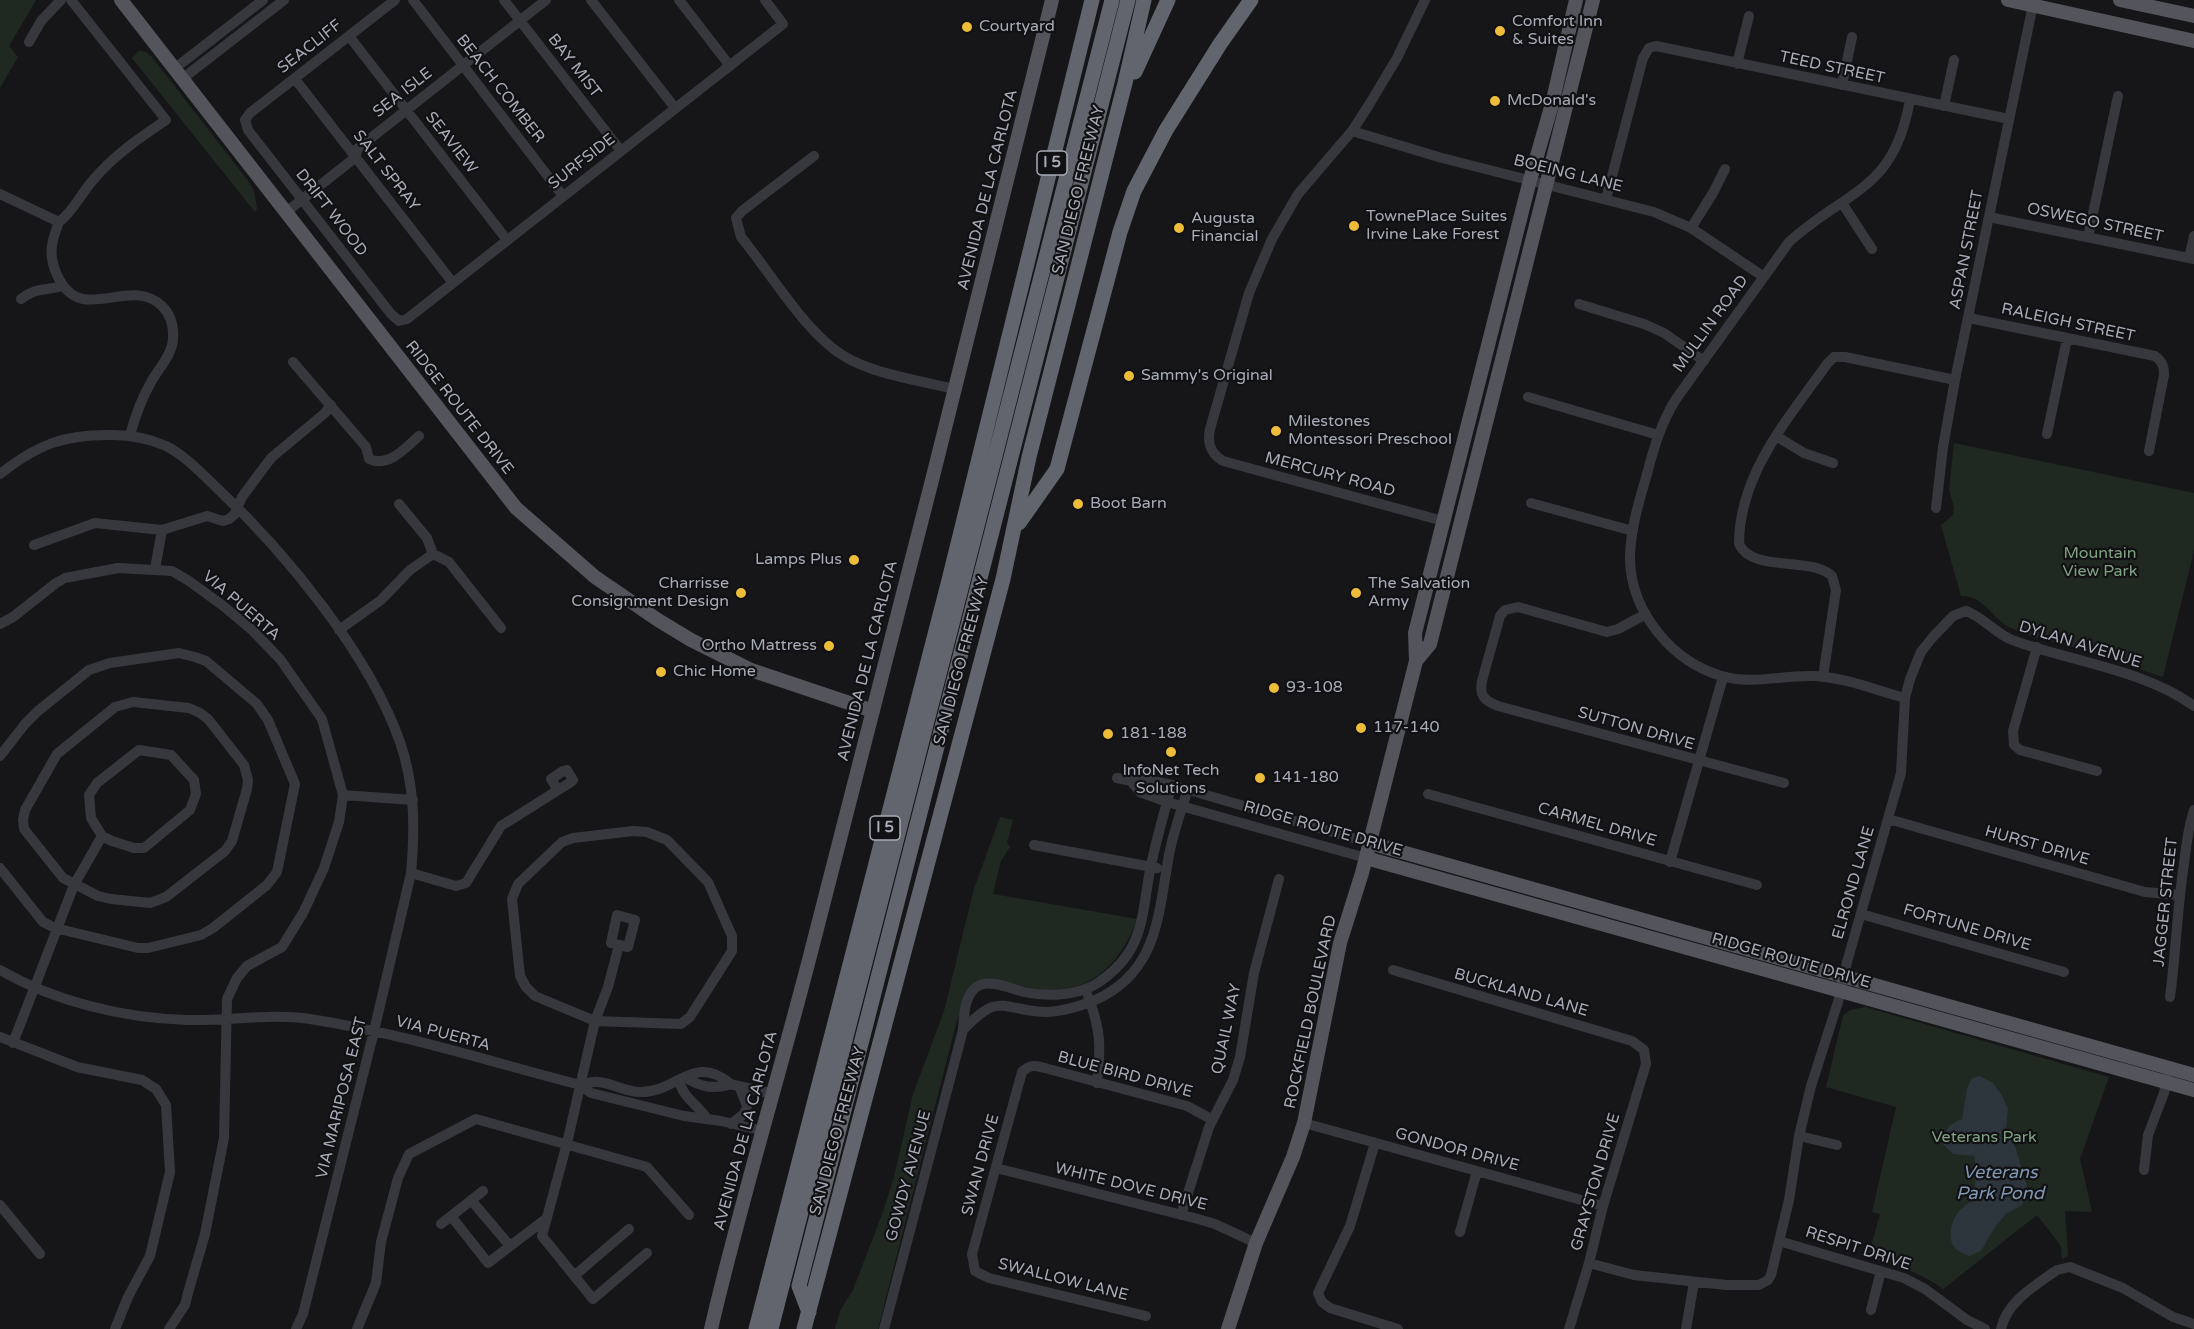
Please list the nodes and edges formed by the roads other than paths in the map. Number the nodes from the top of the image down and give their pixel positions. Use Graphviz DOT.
graph roads {
  1 [pos="62,0"];
  2 [pos="71,0"];
  3 [pos="121,0"];
  4 [pos="263,0"];
  5 [pos="284,0"];
  6 [pos="395,0"];
  7 [pos="412,0"];
  8 [pos="504,0"];
  9 [pos="546,0"];
  10 [pos="591,0"];
  11 [pos="679,0"];
  12 [pos="765,0"];
  13 [pos="1052,0"];
  14 [pos="1092,0"];
  15 [pos="1112,0"];
  16 [pos="1128,0"];
  17 [pos="1144,0"];
  18 [pos="1168,0"];
  19 [pos="1251,0"];
  20 [pos="1425,0"];
  21 [pos="1576,0"];
  22 [pos="1593,0"];
  23 [pos="2008,0"];
  24 [pos="2120,0"];
  25 [pos="2034,3"];
  26 [pos="1749,16"];
  27 [pos="2194,16"];
  28 [pos="520,20"];
  29 [pos="349,36"];
  30 [pos="1852,37"];
  31 [pos="2194,41"];
  32 [pos="29,42"];
  33 [pos="1954,60"];
  34 [pos="1737,63"];
  35 [pos="463,65"];
  36 [pos="730,66"];
  37 [pos="178,74"];
  38 [pos="295,78"];
  39 [pos="1842,86"];
  40 [pos="2118,96"];
  41 [pos="1910,99"];
  42 [pos="1944,106"];
  43 [pos="1119,107"];
  44 [pos="675,108"];
  45 [pos="406,110"];
  46 [pos="2009,119"];
  47 [pos="245,120"];
  48 [pos="1352,131"];
  49 [pos="621,151"];
  50 [pos="814,156"];
  51 [pos="356,158"];
  52 [pos="1725,169"];
  53 [pos="1530,180"];
  54 [pos="1546,185"];
  55 [pos="0,194"];
  56 [pos="563,196"];
  57 [pos="1606,199"];
  58 [pos="302,200"];
  59 [pos="1842,203"];
  60 [pos="285,213"];
  61 [pos="1989,217"];
  62 [pos="59,222"];
  63 [pos="1691,228"];
  64 [pos="2194,236"];
  65 [pos="2088,237"];
  66 [pos="507,240"];
  67 [pos="1872,249"];
  68 [pos="2192,259"];
  69 [pos="1764,277"];
  70 [pos="453,283"];
  71 [pos="62,286"];
  72 [pos="21,299"];
  73 [pos="1580,304"];
  74 [pos="1969,318"];
  75 [pos="399,321"];
  76 [pos="2067,339"];
  77 [pos="293,362"];
  78 [pos="1704,362"];
  79 [pos="1955,380"];
  80 [pos="955,389"];
  81 [pos="1528,396"];
  82 [pos="331,405"];
  83 [pos="2047,434"];
  84 [pos="130,435"];
  85 [pos="1658,435"];
  86 [pos="419,436"];
  87 [pos="1776,436"];
  88 [pos="2149,451"];
  89 [pos="1833,464"];
  90 [pos="0,474"];
  91 [pos="1531,503"];
  92 [pos="399,504"];
  93 [pos="237,507"];
  94 [pos="1936,508"];
  95 [pos="1443,521"];
  96 [pos="1015,529"];
  97 [pos="162,530"];
  98 [pos="1633,531"];
  99 [pos="1456,538"];
  100 [pos="34,545"];
  101 [pos="434,554"];
  102 [pos="155,569"];
  103 [pos="1959,612"];
  104 [pos="1646,614"];
  105 [pos="0,624"];
  106 [pos="501,628"];
  107 [pos="339,630"];
  108 [pos="2037,647"];
  109 [pos="1416,661"];
  110 [pos="1723,677"];
  111 [pos="1823,677"];
  112 [pos="1905,698"];
  113 [pos="2194,706"];
  114 [pos="873,711"];
  115 [pos="0,756"];
  116 [pos="1699,762"];
  117 [pos="2097,771"];
  118 [pos="1117,778"];
  119 [pos="1131,781"];
  120 [pos="1784,783"];
  121 [pos="1172,785"];
  122 [pos="1188,789"];
  123 [pos="558,790"];
  124 [pos="1428,794"];
  125 [pos="343,795"];
  126 [pos="413,800"];
  127 [pos="1167,802"];
  128 [pos="1183,806"];
  129 [pos="2194,810"];
  130 [pos="1888,819"];
  131 [pos="102,836"];
  132 [pos="1370,843"];
  133 [pos="1034,845"];
  134 [pos="1366,858"];
  135 [pos="1670,862"];
  136 [pos="1151,867"];
  137 [pos="0,868"];
  138 [pos="1167,869"];
  139 [pos="411,873"];
  140 [pos="1279,879"];
  141 [pos="74,885"];
  142 [pos="1757,885"];
  143 [pos="2179,895"];
  144 [pos="1861,914"];
  145 [pos="55,928"];
  146 [pos="619,945"];
  147 [pos="0,970"];
  148 [pos="1394,970"];
  149 [pos="2064,972"];
  150 [pos="1844,977"];
  151 [pos="33,987"];
  152 [pos="1085,988"];
  153 [pos="1840,992"];
  154 [pos="2170,997"];
  155 [pos="1090,1002"];
  156 [pos="226,1018"];
  157 [pos="595,1021"];
  158 [pos="963,1030"];
  159 [pos="374,1031"];
  160 [pos="0,1037"];
  161 [pos="13,1043"];
  162 [pos="1639,1044"];
  163 [pos="1026,1068"];
  164 [pos="2168,1075"];
  165 [pos="2194,1075"];
  166 [pos="682,1078"];
  167 [pos="1097,1083"];
  168 [pos="580,1085"];
  169 [pos="735,1085"];
  170 [pos="2194,1090"];
  171 [pos="774,1094"];
  172 [pos="707,1119"];
  173 [pos="1213,1120"];
  174 [pos="1304,1123"];
  175 [pos="731,1124"];
  176 [pos="764,1131"];
  177 [pos="1799,1136"];
  178 [pos="567,1143"];
  179 [pos="1375,1143"];
  180 [pos="1838,1145"];
  181 [pos="996,1168"];
  182 [pos="2144,1170"];
  183 [pos="1478,1171"];
  184 [pos="483,1191"];
  185 [pos="471,1200"];
  186 [pos="0,1205"];
  187 [pos="1603,1206"];
  188 [pos="689,1215"];
  189 [pos="1181,1215"];
  190 [pos="451,1216"];
  191 [pos="547,1218"];
  192 [pos="441,1224"];
  193 [pos="629,1229"];
  194 [pos="1460,1232"];
  195 [pos="1779,1241"];
  196 [pos="1256,1243"];
  197 [pos="510,1246"];
  198 [pos="647,1253"];
  199 [pos="39,1254"];
  200 [pos="1589,1263"];
  201 [pos="975,1271"];
  202 [pos="1881,1271"];
  203 [pos="574,1276"];
  204 [pos="1694,1282"];
  205 [pos="1870,1310"];
  206 [pos="809,1312"];
  207 [pos="1146,1316"];
  208 [pos="2194,1324"];
  209 [pos="115,1329"];
  210 [pos="169,1329"];
  211 [pos="296,1329"];
  212 [pos="357,1329"];
  213 [pos="711,1329"];
  214 [pos="756,1329"];
  215 [pos="771,1329"];
  216 [pos="804,1329"];
  217 [pos="884,1329"];
  218 [pos="1228,1329"];
  219 [pos="1398,1329"];
  220 [pos="1569,1329"];
  221 [pos="1686,1329"];
  222 [pos="1985,1329"];
  223 [pos="2001,1329"];
  1 -- 32 [label="street"];
  2 -- 62 [label="street"];
  3 -- 37 [label="main road, RIDGE ROUTE DRIVE"];
  4 -- 37 [label="street"];
  5 -- 37 [label="street"];
  6 -- 29 [label="street, SEACLIFF"];
  7 -- 35 [label="street, BEACH COMBER"];
  8 -- 28 [label="street, BAY MIST"];
  9 -- 28 [label="street, SEA ISLE"];
  10 -- 44 [label="street"];
  11 -- 36 [label="street"];
  12 -- 36 [label="street, SURFSIDE"];
  13 -- 80 [label="main road, AVENIDA DE LA CARLOTA"];
  14 -- 214 [label="highway, SAN DIEGO FREEWAY / I 5"];
  15 -- 215 [label="highway"];
  16 -- 206 [label="highway"];
  17 -- 43 [label="highway, SAN DIEGO FREEWAY"];
  18 -- 43 [label="highway"];
  19 -- 96 [label="highway"];
  20 -- 48 [label="street"];
  21 -- 53 [label="main road, ROCKFIELD BOULEVARD"];
  22 -- 54 [label="main road, ROCKFIELD BOULEVARD"];
  23 -- 25 [label="main road"];
  24 -- 27 [label="main road"];
  25 -- 31 [label="main road"];
  25 -- 46 [label="street, ASPAN STREET"];
  26 -- 34 [label="street"];
  28 -- 35 [label="street, SEA ISLE"];
  28 -- 49 [label="street, BAY MIST"];
  29 -- 38 [label="street, SEACLIFF"];
  29 -- 45 [label="street, SEAVIEW"];
  30 -- 39 [label="street"];
  33 -- 42 [label="street"];
  34 -- 39 [label="street, TEED STREET"];
  34 -- 57 [label="street, TEED STREET"];
  35 -- 45 [label="street, SEA ISLE"];
  35 -- 56 [label="street, BEACH COMBER"];
  36 -- 44 [label="street, SURFSIDE"];
  37 -- 60 [label="main road, RIDGE ROUTE DRIVE"];
  38 -- 47 [label="street, SEACLIFF"];
  38 -- 51 [label="street, SALT SPRAY"];
  39 -- 41 [label="street, TEED STREET"];
  40 -- 65 [label="street"];
  41 -- 42 [label="street, TEED STREET"];
  41 -- 59 [label="street, MULLIN ROAD"];
  42 -- 46 [label="street, TEED STREET"];
  43 -- 96 [label="highway, SAN DIEGO FREEWAY"];
  44 -- 49 [label="street, SURFSIDE"];
  45 -- 51 [label="street, SEA ISLE"];
  45 -- 66 [label="street, SEAVIEW"];
  46 -- 61 [label="street, ASPAN STREET"];
  47 -- 58 [label="street, DRIFT WOOD"];
  48 -- 53 [label="street, BOEING LANE"];
  48 -- 95 [label="street, MERCURY ROAD"];
  49 -- 56 [label="street, SURFSIDE"];
  50 -- 80 [label="street"];
  51 -- 58 [label="street, SEA ISLE"];
  51 -- 70 [label="street, SALT SPRAY"];
  52 -- 63 [label="street"];
  53 -- 54 [label="street, BOEING LANE"];
  53 -- 95 [label="main road, ROCKFIELD BOULEVARD"];
  54 -- 57 [label="street, BOEING LANE"];
  54 -- 99 [label="main road, ROCKFIELD BOULEVARD"];
  55 -- 62 [label="street"];
  56 -- 66 [label="street, SURFSIDE"];
  57 -- 63 [label="street, BOEING LANE"];
  58 -- 60 [label="street, SEA ISLE"];
  58 -- 75 [label="street, DRIFT WOOD"];
  59 -- 67 [label="street"];
  59 -- 69 [label="street, MULLIN ROAD"];
  60 -- 114 [label="main road, RIDGE ROUTE DRIVE"];
  61 -- 65 [label="street, OSWEGO STREET"];
  61 -- 74 [label="street, ASPAN STREET"];
  62 -- 71 [label="street"];
  63 -- 69 [label="street, BOEING LANE"];
  64 -- 68 [label="street"];
  65 -- 68 [label="street, OSWEGO STREET"];
  66 -- 70 [label="street, SURFSIDE"];
  69 -- 78 [label="street, MULLIN ROAD"];
  70 -- 75 [label="street, SURFSIDE"];
  71 -- 72 [label="street"];
  71 -- 84 [label="street"];
  73 -- 78 [label="street"];
  74 -- 76 [label="street, RALEIGH STREET"];
  74 -- 79 [label="street, ASPAN STREET"];
  76 -- 83 [label="street"];
  76 -- 88 [label="street, RALEIGH STREET"];
  77 -- 82 [label="street"];
  78 -- 85 [label="street, MULLIN ROAD"];
  79 -- 87 [label="street"];
  79 -- 94 [label="street, ASPAN STREET"];
  80 -- 114 [label="main road, AVENIDA DE LA CARLOTA"];
  81 -- 85 [label="street"];
  82 -- 86 [label="street"];
  82 -- 93 [label="street"];
  84 -- 90 [label="street, VIA MARIPOSA EAST"];
  84 -- 93 [label="street, VIA MARIPOSA EAST"];
  85 -- 98 [label="street, MULLIN ROAD"];
  87 -- 89 [label="street"];
  87 -- 111 [label="street"];
  91 -- 98 [label="street"];
  92 -- 101 [label="street"];
  93 -- 97 [label="street"];
  93 -- 107 [label="street, VIA MARIPOSA EAST"];
  95 -- 99 [label="main road"];
  95 -- 109 [label="main road, ROCKFIELD BOULEVARD"];
  96 -- 206 [label="highway, SAN DIEGO FREEWAY"];
  97 -- 100 [label="street"];
  97 -- 102 [label="street"];
  98 -- 104 [label="street, MULLIN ROAD"];
  99 -- 109 [label="main road, ROCKFIELD BOULEVARD"];
  101 -- 106 [label="street"];
  101 -- 107 [label="street"];
  102 -- 105 [label="street, VIA PUERTA"];
  102 -- 125 [label="street, VIA PUERTA"];
  103 -- 108 [label="street, DYLAN AVENUE"];
  103 -- 112 [label="street, ELROND LANE"];
  104 -- 110 [label="street, MULLIN ROAD"];
  104 -- 116 [label="street, SUTTON DRIVE"];
  107 -- 126 [label="street, VIA MARIPOSA EAST"];
  108 -- 113 [label="street, DYLAN AVENUE"];
  108 -- 117 [label="street"];
  109 -- 132 [label="main road, ROCKFIELD BOULEVARD"];
  110 -- 111 [label="street"];
  110 -- 116 [label="street"];
  111 -- 112 [label="street"];
  112 -- 130 [label="street, ELROND LANE"];
  114 -- 171 [label="main road, AVENIDA DE LA CARLOTA"];
  115 -- 145 [label="street"];
  116 -- 120 [label="street, SUTTON DRIVE"];
  116 -- 135 [label="street"];
  118 -- 119 [label="street"];
  119 -- 121 [label="street, RIDGE ROUTE DRIVE"];
  119 -- 127 [label="street, RIDGE ROUTE DRIVE"];
  121 -- 122 [label="street, RIDGE ROUTE DRIVE"];
  121 -- 127 [label="street, GOWDY AVENUE"];
  122 -- 128 [label="street"];
  122 -- 132 [label="street, RIDGE ROUTE DRIVE"];
  123 -- 139 [label="street"];
  124 -- 135 [label="street, CARMEL DRIVE"];
  125 -- 126 [label="street"];
  125 -- 156 [label="street, VIA PUERTA"];
  126 -- 139 [label="street, VIA MARIPOSA EAST"];
  127 -- 128 [label="street, RIDGE ROUTE DRIVE"];
  127 -- 136 [label="street, GOWDY AVENUE"];
  128 -- 134 [label="street, RIDGE ROUTE DRIVE"];
  128 -- 138 [label="street"];
  129 -- 143 [label="street, JAGGER STREET"];
  130 -- 143 [label="street, HURST DRIVE"];
  130 -- 144 [label="street, ELROND LANE"];
  131 -- 131 [label="street"];
  131 -- 141 [label="street"];
  132 -- 134 [label="main road, ROCKFIELD BOULEVARD"];
  132 -- 150 [label="main road, RIDGE ROUTE DRIVE"];
  133 -- 136 [label="street"];
  134 -- 153 [label="main road, RIDGE ROUTE DRIVE"];
  134 -- 174 [label="main road, ROCKFIELD BOULEVARD"];
  135 -- 142 [label="street, CARMEL DRIVE"];
  136 -- 138 [label="street"];
  136 -- 152 [label="street, GOWDY AVENUE"];
  137 -- 145 [label="street"];
  138 -- 155 [label="street"];
  139 -- 159 [label="street, VIA MARIPOSA EAST"];
  140 -- 173 [label="street, QUAIL WAY"];
  141 -- 141 [label="street"];
  141 -- 145 [label="street"];
  143 -- 154 [label="street, JAGGER STREET"];
  144 -- 149 [label="street, FORTUNE DRIVE"];
  144 -- 150 [label="street, ELROND LANE"];
  145 -- 151 [label="street"];
  146 -- 157 [label="street"];
  147 -- 151 [label="street, VIA PUERTA"];
  148 -- 162 [label="street, BUCKLAND LANE"];
  150 -- 153 [label="street, ELROND LANE"];
  150 -- 164 [label="main road, RIDGE ROUTE DRIVE"];
  151 -- 156 [label="street, VIA PUERTA"];
  151 -- 161 [label="street"];
  152 -- 155 [label="street"];
  152 -- 158 [label="street, GOWDY AVENUE"];
  153 -- 164 [label="main road, RIDGE ROUTE DRIVE"];
  153 -- 177 [label="street, ELROND LANE"];
  155 -- 158 [label="street"];
  155 -- 167 [label="street"];
  156 -- 159 [label="street, VIA PUERTA"];
  156 -- 210 [label="street"];
  157 -- 157 [label="street"];
  157 -- 168 [label="street"];
  158 -- 217 [label="street, GOWDY AVENUE"];
  159 -- 168 [label="street, VIA PUERTA"];
  159 -- 211 [label="street, VIA MARIPOSA EAST"];
  160 -- 161 [label="street"];
  161 -- 209 [label="street"];
  162 -- 187 [label="street, GRAYSTON DRIVE"];
  163 -- 167 [label="street, BLUE BIRD DRIVE"];
  163 -- 181 [label="street, SWAN DRIVE"];
  164 -- 165 [label="main road, RIDGE ROUTE DRIVE"];
  164 -- 170 [label="main road, RIDGE ROUTE DRIVE"];
  164 -- 182 [label="street"];
  166 -- 168 [label="street, VIA PUERTA"];
  166 -- 169 [label="street, VIA PUERTA"];
  166 -- 172 [label="street"];
  167 -- 173 [label="street, BLUE BIRD DRIVE"];
  168 -- 172 [label="street, VIA PUERTA"];
  168 -- 178 [label="street"];
  169 -- 171 [label="street"];
  169 -- 175 [label="street"];
  171 -- 176 [label="main road, AVENIDA DE LA CARLOTA"];
  172 -- 175 [label="street, VIA PUERTA"];
  173 -- 189 [label="street, QUAIL WAY"];
  174 -- 179 [label="street, GONDOR DRIVE"];
  174 -- 196 [label="main road, ROCKFIELD BOULEVARD"];
  175 -- 176 [label="street, VIA PUERTA"];
  176 -- 213 [label="main road, AVENIDA DE LA CARLOTA"];
  177 -- 180 [label="street"];
  177 -- 195 [label="street, ELROND LANE"];
  178 -- 188 [label="street"];
  178 -- 191 [label="street"];
  178 -- 212 [label="street"];
  179 -- 183 [label="street, GONDOR DRIVE"];
  179 -- 219 [label="street"];
  181 -- 189 [label="street, WHITE DOVE DRIVE"];
  181 -- 201 [label="street, SWAN DRIVE"];
  183 -- 187 [label="street, GONDOR DRIVE"];
  183 -- 194 [label="street"];
  184 -- 185 [label="street"];
  185 -- 190 [label="street"];
  185 -- 197 [label="street"];
  186 -- 199 [label="street"];
  187 -- 200 [label="street, GRAYSTON DRIVE"];
  189 -- 196 [label="street, WHITE DOVE DRIVE"];
  190 -- 192 [label="street"];
  190 -- 197 [label="street"];
  191 -- 197 [label="street"];
  191 -- 203 [label="street"];
  193 -- 203 [label="street"];
  195 -- 202 [label="street, RESPIT DRIVE"];
  195 -- 204 [label="street, ELROND LANE"];
  196 -- 218 [label="main road, ROCKFIELD BOULEVARD"];
  198 -- 203 [label="street"];
  200 -- 204 [label="street"];
  200 -- 220 [label="street, GRAYSTON DRIVE"];
  201 -- 207 [label="street, SWALLOW LANE"];
  202 -- 205 [label="street"];
  202 -- 222 [label="street, RESPIT DRIVE"];
  204 -- 221 [label="street"];
  206 -- 216 [label="highway, SAN DIEGO FREEWAY"];
  208 -- 223 [label="street"];
}
